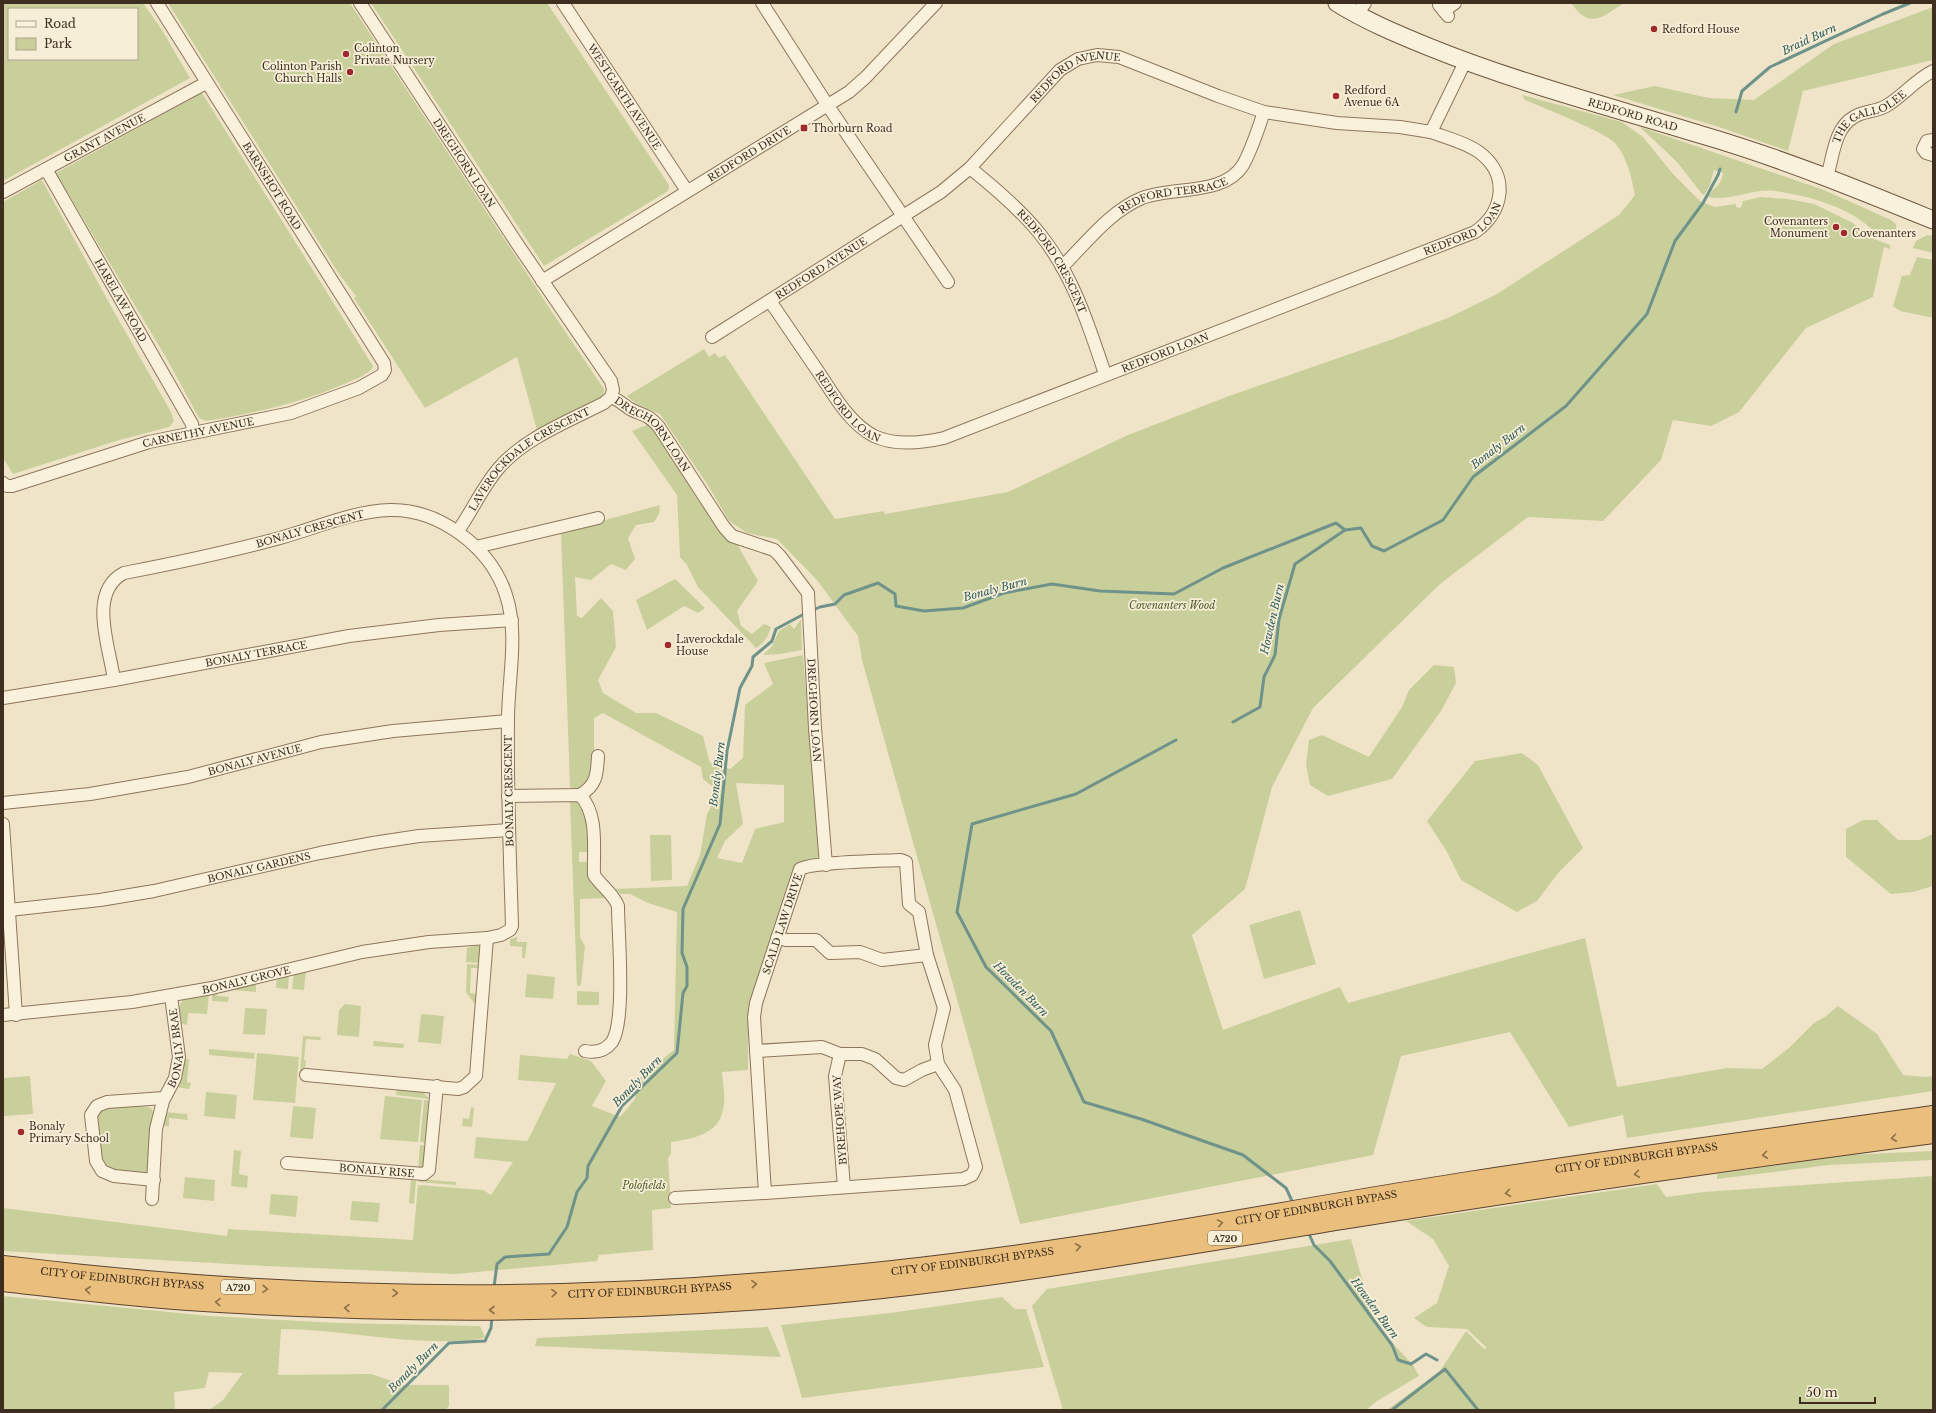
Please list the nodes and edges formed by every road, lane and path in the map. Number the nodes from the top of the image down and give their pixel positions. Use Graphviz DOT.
graph roads {
  1 [pos="156,3"];
  2 [pos="360,3"];
  3 [pos="563,3"];
  4 [pos="762,3"];
  5 [pos="936,3"];
  6 [pos="1337,3"];
  7 [pos="1455,3"];
  8 [pos="1361,9"];
  9 [pos="1443,10"];
  10 [pos="1465,62"];
  11 [pos="1933,70"];
  12 [pos="206,82"];
  13 [pos="828,106"];
  14 [pos="1264,112"];
  15 [pos="1431,132"];
  16 [pos="1933,140"];
  17 [pos="1933,155"];
  18 [pos="970,168"];
  19 [pos="46,169"];
  20 [pos="1827,178"];
  21 [pos="687,191"];
  22 [pos="3,192"];
  23 [pos="904,217"];
  24 [pos="1933,220"];
  25 [pos="1062,267"];
  26 [pos="542,281"];
  27 [pos="948,282"];
  28 [pos="770,301"];
  29 [pos="712,337"];
  30 [pos="385,370"];
  31 [pos="1105,374"];
  32 [pos="611,397"];
  33 [pos="194,432"];
  34 [pos="5,485"];
  35 [pos="598,518"];
  36 [pos="458,531"];
  37 [pos="476,547"];
  38 [pos="512,620"];
  39 [pos="114,680"];
  40 [pos="3,698"];
  41 [pos="508,721"];
  42 [pos="598,756"];
  43 [pos="580,795"];
  44 [pos="508,796"];
  45 [pos="3,803"];
  46 [pos="3,824"];
  47 [pos="510,830"];
  48 [pos="826,865"];
  49 [pos="9,910"];
  50 [pos="487,938"];
  51 [pos="778,938"];
  52 [pos="927,955"];
  53 [pos="171,996"];
  54 [pos="3,1015"];
  55 [pos="16,1015"];
  56 [pos="585,1051"];
  57 [pos="756,1051"];
  58 [pos="840,1054"];
  59 [pos="938,1064"];
  60 [pos="306,1075"];
  61 [pos="437,1086"];
  62 [pos="164,1098"];
  63 [pos="1932,1129"];
  64 [pos="287,1164"];
  65 [pos="154,1180"];
  66 [pos="844,1187"];
  67 [pos="765,1193"];
  68 [pos="675,1198"];
  69 [pos="152,1199"];
  70 [pos="3,1266"];
  71 [pos="3,1281"];
  72 [pos="472,1303"];
  1 -- 12 [label="street, BARNSHOT ROAD"];
  2 -- 26 [label="street, DREGHORN LOAN"];
  3 -- 21 [label="street, WESTGARTH AVENUE"];
  4 -- 13 [label="street"];
  5 -- 13 [label="street, REDFORD DRIVE"];
  6 -- 8 [label="main road, REDFORD ROAD"];
  7 -- 9 [label="street"];
  8 -- 10 [label="main road, REDFORD ROAD"];
  10 -- 15 [label="street"];
  10 -- 20 [label="main road, REDFORD ROAD"];
  11 -- 20 [label="street, THE GALLOLEE"];
  12 -- 19 [label="street, GRANT AVENUE"];
  12 -- 30 [label="street, BARNSHOT ROAD"];
  13 -- 21 [label="street, REDFORD DRIVE"];
  13 -- 23 [label="street"];
  14 -- 15 [label="street, REDFORD AVENUE"];
  14 -- 18 [label="street, REDFORD AVENUE"];
  14 -- 25 [label="street, REDFORD TERRACE"];
  15 -- 31 [label="street, REDFORD LOAN"];
  16 -- 17 [label="street"];
  18 -- 23 [label="street, REDFORD AVENUE"];
  18 -- 25 [label="street, REDFORD CRESCENT"];
  19 -- 22 [label="street, GRANT AVENUE"];
  19 -- 33 [label="street, HARELAW ROAD"];
  20 -- 24 [label="main road, REDFORD ROAD"];
  21 -- 26 [label="street, REDFORD DRIVE"];
  23 -- 27 [label="street"];
  23 -- 28 [label="street, REDFORD AVENUE"];
  25 -- 31 [label="street, REDFORD CRESCENT"];
  26 -- 32 [label="street, DREGHORN LOAN"];
  28 -- 29 [label="street, REDFORD AVENUE"];
  28 -- 31 [label="street, REDFORD LOAN"];
  30 -- 33 [label="street, CARNETHY AVENUE"];
  32 -- 36 [label="street, LAVEROCKDALE CRESCENT"];
  32 -- 48 [label="street, DREGHORN LOAN"];
  33 -- 34 [label="street, CARNETHY AVENUE"];
  35 -- 37 [label="street"];
  36 -- 37 [label="street, BONALY CRESCENT"];
  36 -- 39 [label="street, BONALY CRESCENT"];
  37 -- 38 [label="street, BONALY CRESCENT"];
  38 -- 39 [label="street, BONALY TERRACE"];
  38 -- 41 [label="street, BONALY CRESCENT"];
  39 -- 40 [label="street, BONALY TERRACE"];
  41 -- 44 [label="street, BONALY CRESCENT"];
  41 -- 45 [label="street, BONALY AVENUE"];
  42 -- 43 [label="street"];
  43 -- 44 [label="street"];
  43 -- 56 [label="street"];
  44 -- 47 [label="street, BONALY CRESCENT"];
  46 -- 49 [label="street"];
  47 -- 49 [label="street, BONALY GARDENS"];
  47 -- 50 [label="street, BONALY CRESCENT"];
  48 -- 51 [label="street, SCALD LAW DRIVE"];
  48 -- 52 [label="street, SCALD LAW DRIVE"];
  49 -- 55 [label="street"];
  50 -- 53 [label="street, BONALY GROVE"];
  50 -- 61 [label="street"];
  51 -- 52 [label="street"];
  51 -- 57 [label="street, SCALD LAW DRIVE"];
  52 -- 59 [label="street, SCALD LAW DRIVE"];
  53 -- 55 [label="street, BONALY GROVE"];
  53 -- 62 [label="street, BONALY BRAE"];
  54 -- 55 [label="street, BONALY GROVE"];
  57 -- 58 [label="street"];
  57 -- 67 [label="street, SCALD LAW DRIVE"];
  58 -- 59 [label="street"];
  58 -- 66 [label="street, BYREHOPE WAY"];
  59 -- 66 [label="street, SCALD LAW DRIVE"];
  60 -- 61 [label="street"];
  61 -- 64 [label="street, BONALY RISE"];
  62 -- 65 [label="street, BONALY BRAE"];
  62 -- 65 [label="street, BONALY BRAE"];
  63 -- 72 [label="highway, CITY OF EDINBURGH BYPASS / A720"];
  65 -- 69 [label="street, BONALY BRAE"];
  66 -- 67 [label="street, SCALD LAW DRIVE"];
  67 -- 68 [label="street, SCALD LAW DRIVE"];
  70 -- 72 [label="highway, CITY OF EDINBURGH BYPASS / A720, one-way"];
  72 -- 71 [label="highway, CITY OF EDINBURGH BYPASS / A720, one-way"];
}
